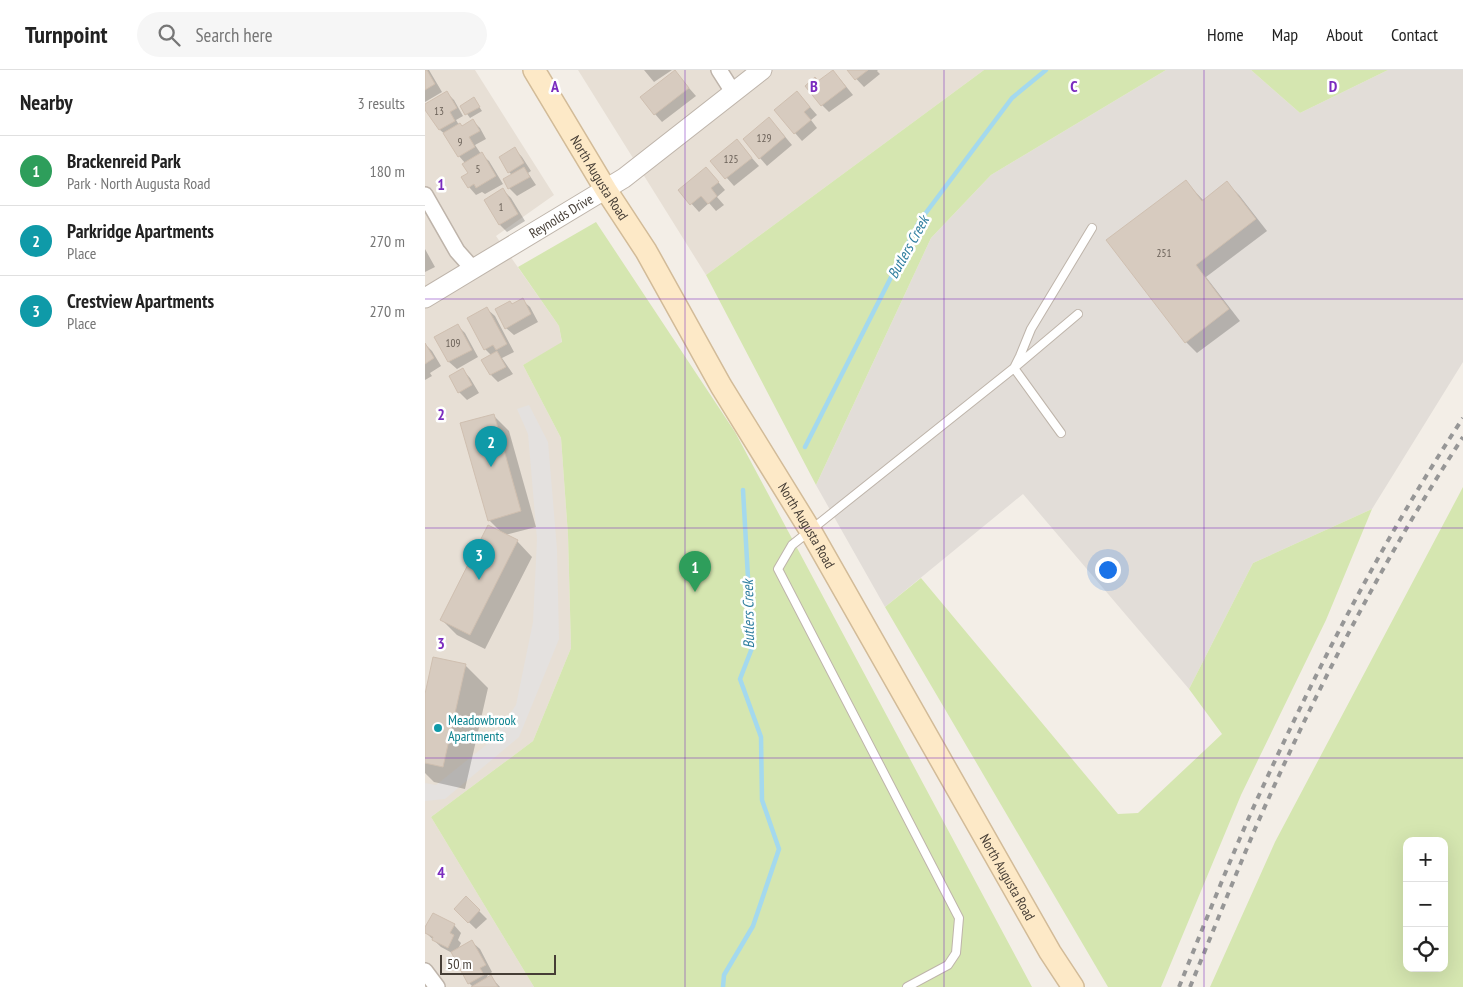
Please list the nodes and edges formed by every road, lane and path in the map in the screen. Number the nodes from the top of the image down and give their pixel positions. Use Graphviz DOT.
graph roads {
  1 [pos="534,70"];
  2 [pos="719,70"];
  3 [pos="761,70"];
  4 [pos="733,92"];
  5 [pos="606,190"];
  6 [pos="425,195"];
  7 [pos="1092,228"];
  8 [pos="473,269"];
  9 [pos="425,298"];
  10 [pos="1078,314"];
  11 [pos="1014,368"];
  12 [pos="1061,433"];
  13 [pos="810,530"];
  14 [pos="425,971"];
  15 [pos="437,987"];
  16 [pos="907,987"];
  17 [pos="1073,987"];
  1 -- 5 [label="main road, North Augusta Road"];
  2 -- 4 [label="street"];
  3 -- 4 [label="street, Reynolds Drive"];
  4 -- 5 [label="street, Reynolds Drive"];
  5 -- 8 [label="street, Reynolds Drive"];
  5 -- 13 [label="main road, North Augusta Road"];
  6 -- 8 [label="street"];
  7 -- 11 [label="lane"];
  8 -- 9 [label="street, Reynolds Drive"];
  10 -- 11 [label="lane"];
  11 -- 12 [label="lane"];
  11 -- 13 [label="lane"];
  13 -- 16 [label="lane"];
  13 -- 17 [label="main road, North Augusta Road"];
  14 -- 15 [label="street"];
}
